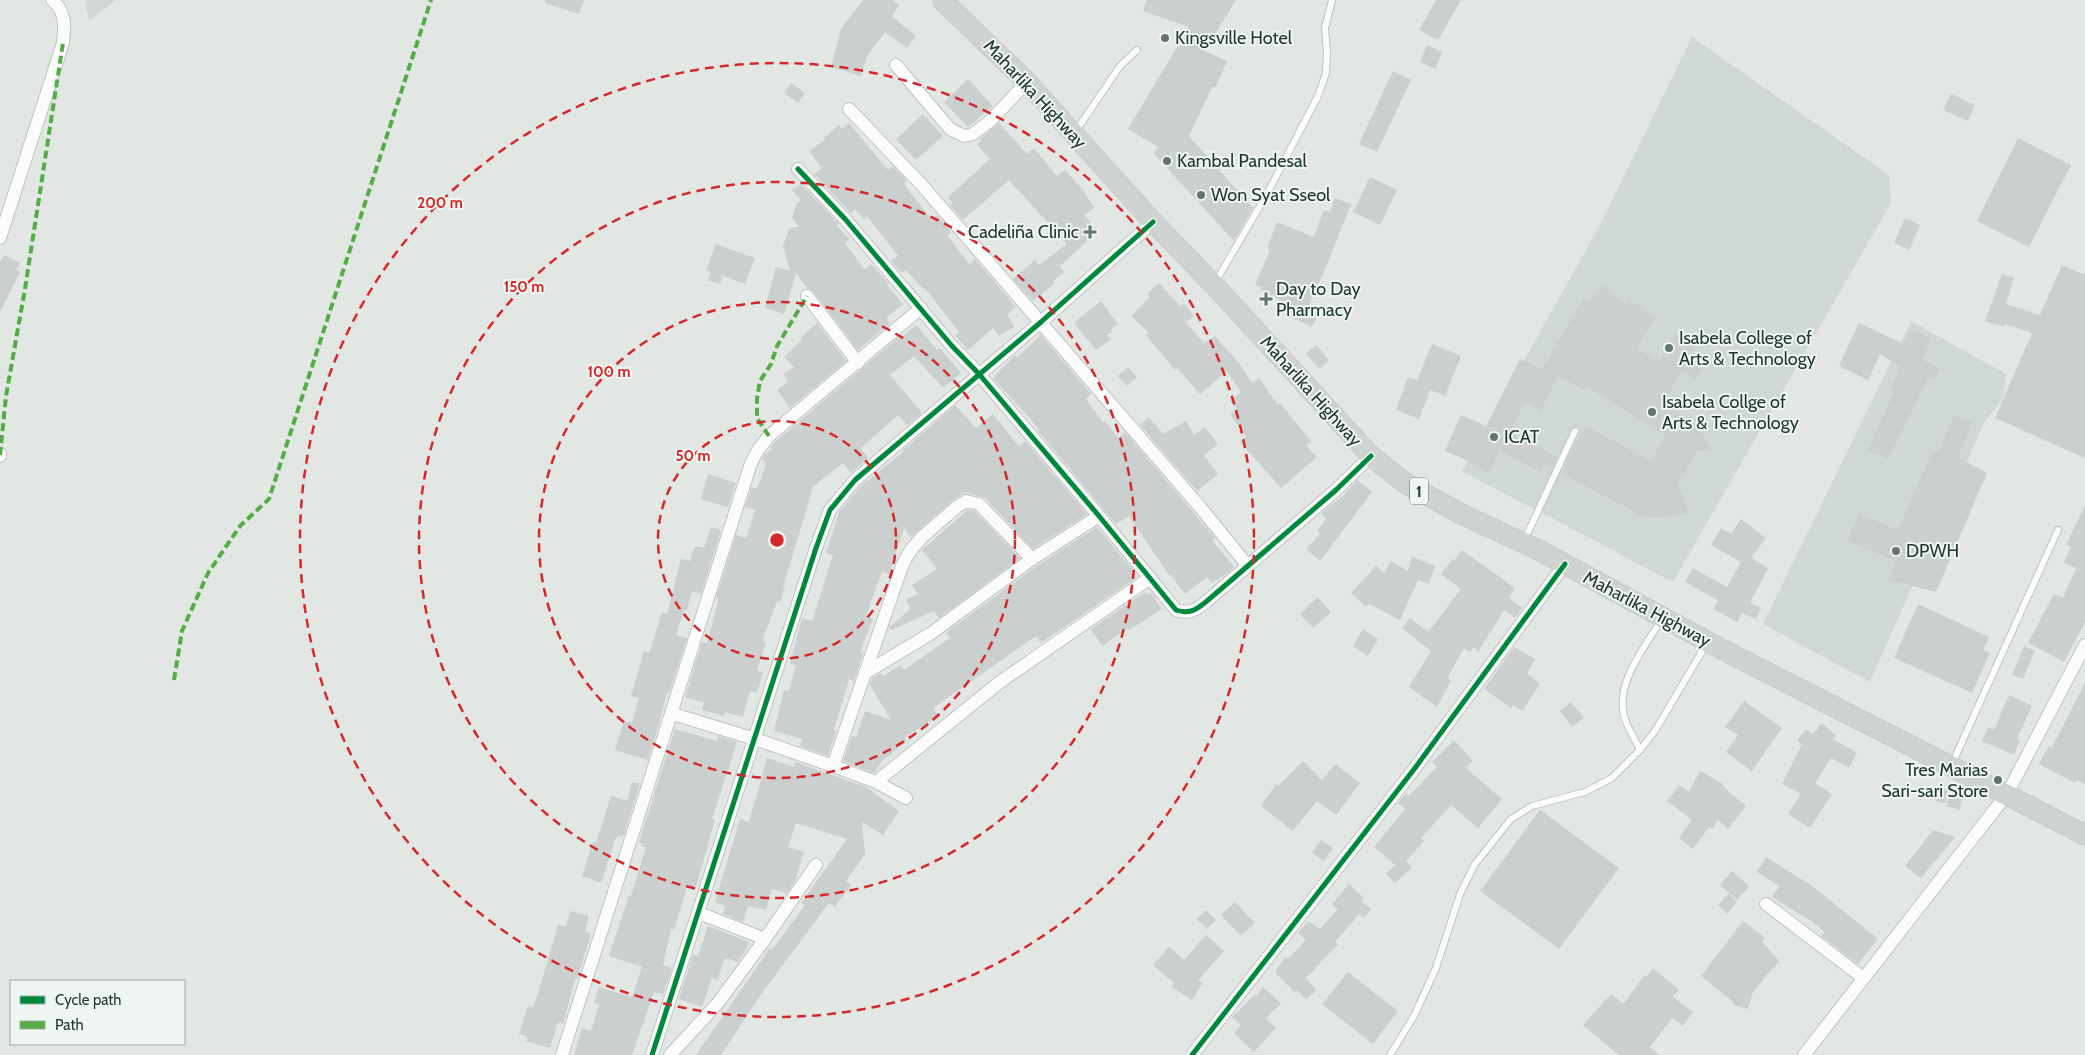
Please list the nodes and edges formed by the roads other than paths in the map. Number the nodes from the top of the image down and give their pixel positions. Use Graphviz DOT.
graph roads {
  1 [pos="52,0"];
  2 [pos="942,0"];
  3 [pos="1332,0"];
  4 [pos="1137,50"];
  5 [pos="896,65"];
  6 [pos="1027,82"];
  7 [pos="848,109"];
  8 [pos="1073,134"];
  9 [pos="798,169"];
  10 [pos="1153,222"];
  11 [pos="0,238"];
  12 [pos="1214,285"];
  13 [pos="807,296"];
  14 [pos="921,308"];
  15 [pos="1041,322"];
  16 [pos="858,363"];
  17 [pos="979,374"];
  18 [pos="1575,431"];
  19 [pos="1371,456"];
  20 [pos="1100,516"];
  21 [pos="2058,530"];
  22 [pos="1523,543"];
  23 [pos="1032,560"];
  24 [pos="1564,564"];
  25 [pos="1248,566"];
  26 [pos="1150,578"];
  27 [pos="1663,617"];
  28 [pos="1708,642"];
  29 [pos="2085,645"];
  30 [pos="865,673"];
  31 [pos="673,714"];
  32 [pos="756,739"];
  33 [pos="1640,750"];
  34 [pos="833,766"];
  35 [pos="1951,767"];
  36 [pos="876,782"];
  37 [pos="2007,794"];
  38 [pos="906,798"];
  39 [pos="2085,835"];
  40 [pos="816,865"];
  41 [pos="1766,904"];
  42 [pos="699,913"];
  43 [pos="765,940"];
  44 [pos="1862,978"];
  45 [pos="562,1055"];
  46 [pos="652,1055"];
  47 [pos="670,1055"];
  48 [pos="1192,1055"];
  49 [pos="1390,1055"];
  50 [pos="1804,1055"];
  1 -- 11 [label="street"];
  2 -- 6 [label="main road, Maharlika Highway / 1"];
  3 -- 12 [label="lane"];
  4 -- 8 [label="lane"];
  5 -- 6 [label="street"];
  6 -- 8 [label="main road, Maharlika Highway / 1"];
  7 -- 15 [label="street"];
  8 -- 10 [label="main road, Maharlika Highway / 1"];
  9 -- 14 [label="street"];
  10 -- 12 [label="main road, Maharlika Highway / 1"];
  10 -- 15 [label="street"];
  12 -- 19 [label="main road, Maharlika Highway / 1"];
  13 -- 16 [label="street"];
  14 -- 16 [label="street"];
  14 -- 17 [label="street"];
  15 -- 17 [label="street"];
  15 -- 25 [label="street"];
  16 -- 31 [label="street"];
  17 -- 20 [label="street"];
  17 -- 32 [label="street"];
  18 -- 22 [label="lane"];
  19 -- 22 [label="main road, Maharlika Highway / 1"];
  19 -- 25 [label="street"];
  20 -- 23 [label="street"];
  20 -- 26 [label="street"];
  21 -- 35 [label="lane"];
  22 -- 24 [label="main road, Maharlika Highway / 1"];
  23 -- 30 [label="street"];
  23 -- 30 [label="street"];
  24 -- 27 [label="main road, Maharlika Highway / 1"];
  24 -- 48 [label="street"];
  25 -- 26 [label="street"];
  26 -- 36 [label="street"];
  27 -- 28 [label="main road, Maharlika Highway / 1"];
  27 -- 33 [label="lane"];
  28 -- 33 [label="lane"];
  28 -- 35 [label="main road, Maharlika Highway / 1"];
  29 -- 37 [label="street"];
  30 -- 34 [label="street"];
  31 -- 32 [label="street"];
  31 -- 45 [label="street"];
  32 -- 34 [label="street"];
  32 -- 42 [label="street"];
  33 -- 49 [label="lane"];
  34 -- 36 [label="street"];
  35 -- 37 [label="main road, Maharlika Highway / 1"];
  36 -- 38 [label="street"];
  37 -- 39 [label="main road, Maharlika Highway / 1"];
  37 -- 44 [label="street"];
  40 -- 43 [label="street"];
  41 -- 44 [label="street"];
  42 -- 43 [label="street"];
  42 -- 46 [label="street"];
  43 -- 47 [label="street"];
  44 -- 50 [label="street"];
}
